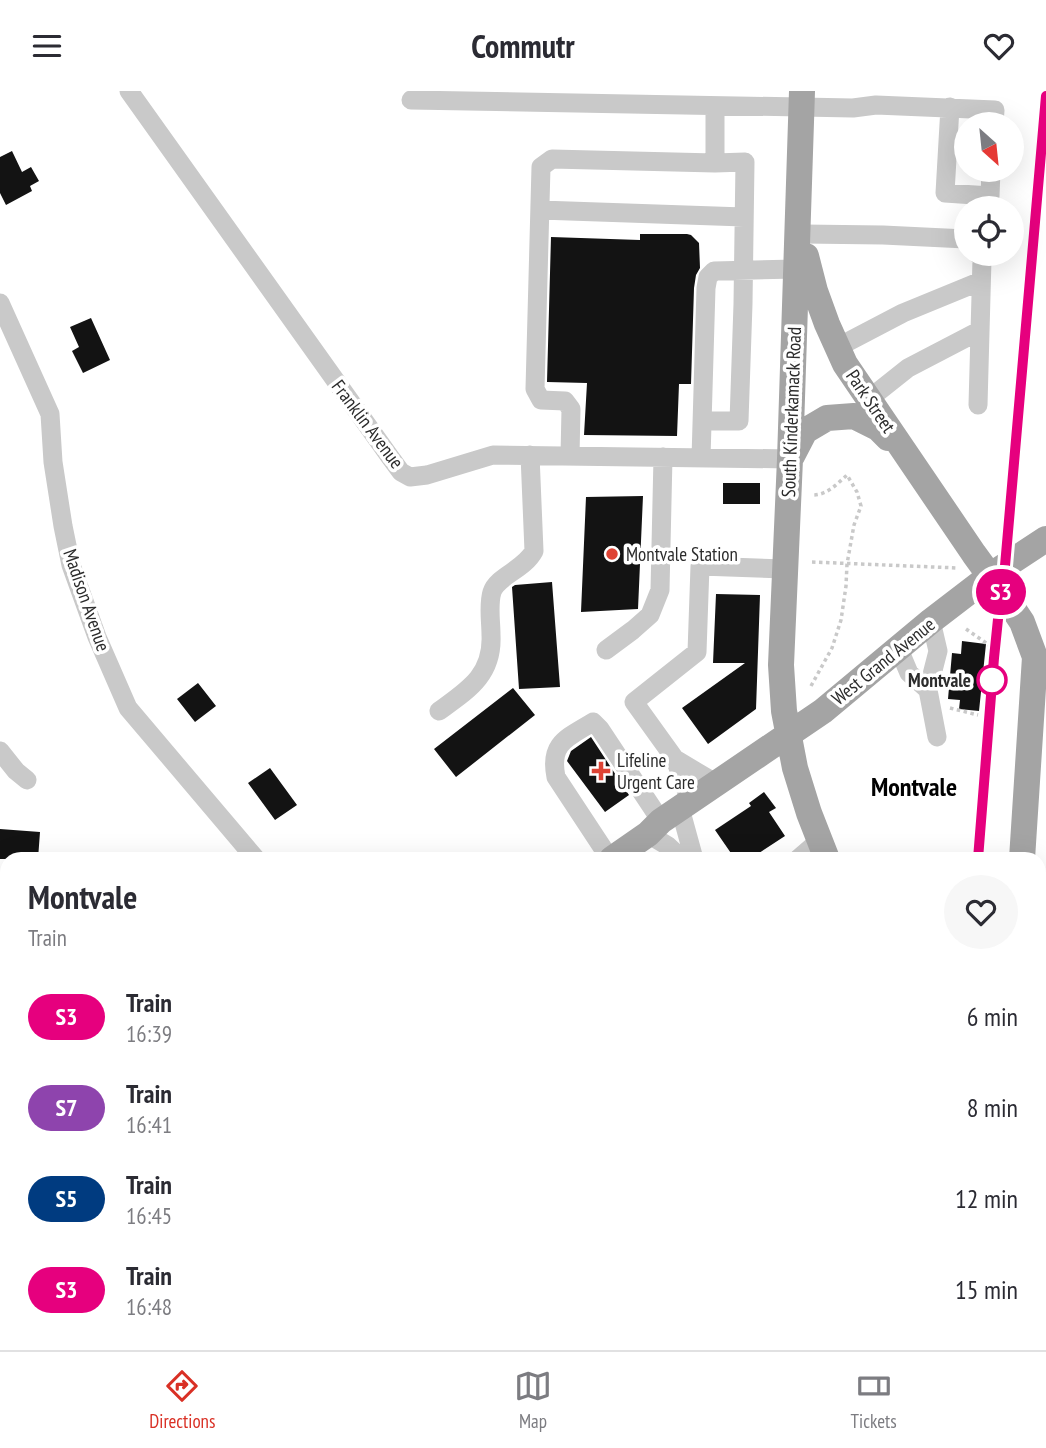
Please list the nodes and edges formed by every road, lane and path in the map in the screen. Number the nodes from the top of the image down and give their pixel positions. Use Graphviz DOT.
graph roads {
  1 [pos="129,91"];
  2 [pos="690,98"];
  3 [pos="802,99"];
  4 [pos="411,100"];
  5 [pos="715,106"];
  6 [pos="950,107"];
  7 [pos="995,112"];
  8 [pos="715,163"];
  9 [pos="991,182"];
  10 [pos="798,205"];
  11 [pos="540,210"];
  12 [pos="744,217"];
  13 [pos="803,235"];
  14 [pos="954,238"];
  15 [pos="980,266"];
  16 [pos="796,269"];
  17 [pos="744,271"];
  18 [pos="981,281"];
  19 [pos="0,303"];
  20 [pos="979,331"];
  21 [pos="838,347"];
  22 [pos="869,399"];
  23 [pos="978,405"];
  24 [pos="704,421"];
  25 [pos="530,455"];
  26 [pos="570,456"];
  27 [pos="663,457"];
  28 [pos="701,458"];
  29 [pos="790,459"];
  30 [pos="909,459"];
  31 [pos="814,495"];
  32 [pos="1046,539"];
  33 [pos="812,562"];
  34 [pos="847,563"];
  35 [pos="785,569"];
  36 [pos="979,572"];
  37 [pos="931,621"];
  38 [pos="966,629"];
  39 [pos="898,647"];
  40 [pos="606,650"];
  41 [pos="989,661"];
  42 [pos="1046,684"];
  43 [pos="811,686"];
  44 [pos="928,690"];
  45 [pos="946,707"];
  46 [pos="439,711"];
  47 [pos="978,715"];
  48 [pos="1032,716"];
  49 [pos="789,733"];
  50 [pos="937,737"];
  51 [pos="0,751"];
  52 [pos="675,759"];
  53 [pos="27,780"];
  54 [pos="718,784"];
  55 [pos="670,816"];
  56 [pos="823,850"];
  57 [pos="250,852"];
  58 [pos="606,852"];
  59 [pos="621,852"];
  60 [pos="674,852"];
  61 [pos="690,852"];
  62 [pos="1022,852"];
  1 -- 25 [label="street, Franklin Avenue"];
  2 -- 4 [label="street"];
  2 -- 5 [label="street"];
  3 -- 5 [label="street"];
  3 -- 6 [label="street"];
  3 -- 10 [label="main road, South Kinderkamack Road"];
  5 -- 8 [label="street"];
  6 -- 7 [label="street"];
  6 -- 9 [label="street"];
  8 -- 11 [label="street"];
  8 -- 12 [label="street"];
  10 -- 13 [label="main road, Park Street"];
  10 -- 16 [label="main road, South Kinderkamack Road"];
  11 -- 12 [label="street"];
  11 -- 26 [label="street"];
  12 -- 17 [label="street"];
  13 -- 14 [label="street"];
  13 -- 21 [label="main road, Park Street"];
  15 -- 18 [label="street"];
  16 -- 17 [label="street"];
  16 -- 29 [label="main road, South Kinderkamack Road"];
  17 -- 24 [label="street"];
  17 -- 24 [label="street"];
  18 -- 20 [label="street"];
  18 -- 21 [label="street"];
  19 -- 57 [label="street, Madison Avenue"];
  20 -- 22 [label="street"];
  20 -- 23 [label="street"];
  21 -- 22 [label="main road, Park Street"];
  22 -- 30 [label="main road, Park Street"];
  24 -- 28 [label="street"];
  25 -- 26 [label="street, Franklin Avenue"];
  25 -- 46 [label="street"];
  26 -- 27 [label="street, Franklin Avenue"];
  27 -- 28 [label="street, Franklin Avenue"];
  27 -- 40 [label="street"];
  28 -- 29 [label="street, Franklin Avenue"];
  29 -- 30 [label="main road"];
  29 -- 35 [label="main road, South Kinderkamack Road"];
  30 -- 36 [label="main road, Park Street"];
  31 -- 34 [label="path"];
  32 -- 36 [label="main road, West Grand Avenue"];
  33 -- 34 [label="path"];
  34 -- 36 [label="path"];
  34 -- 43 [label="path"];
  35 -- 49 [label="main road, South Kinderkamack Road"];
  35 -- 52 [label="street"];
  36 -- 37 [label="main road, West Grand Avenue"];
  36 -- 48 [label="main road, Park Street"];
  37 -- 39 [label="main road, West Grand Avenue"];
  37 -- 44 [label="street"];
  38 -- 41 [label="path"];
  39 -- 44 [label="street"];
  39 -- 49 [label="main road, West Grand Avenue"];
  42 -- 48 [label="main road"];
  44 -- 50 [label="street"];
  45 -- 47 [label="path"];
  48 -- 62 [label="main road, Park Street"];
  49 -- 54 [label="main road, West Grand Avenue"];
  49 -- 56 [label="main road, South Kinderkamack Road"];
  51 -- 53 [label="street"];
  52 -- 54 [label="street"];
  52 -- 55 [label="street"];
  54 -- 55 [label="main road, West Grand Avenue"];
  55 -- 58 [label="street"];
  55 -- 59 [label="main road, West Grand Avenue"];
  55 -- 60 [label="street"];
  55 -- 61 [label="street"];
}
